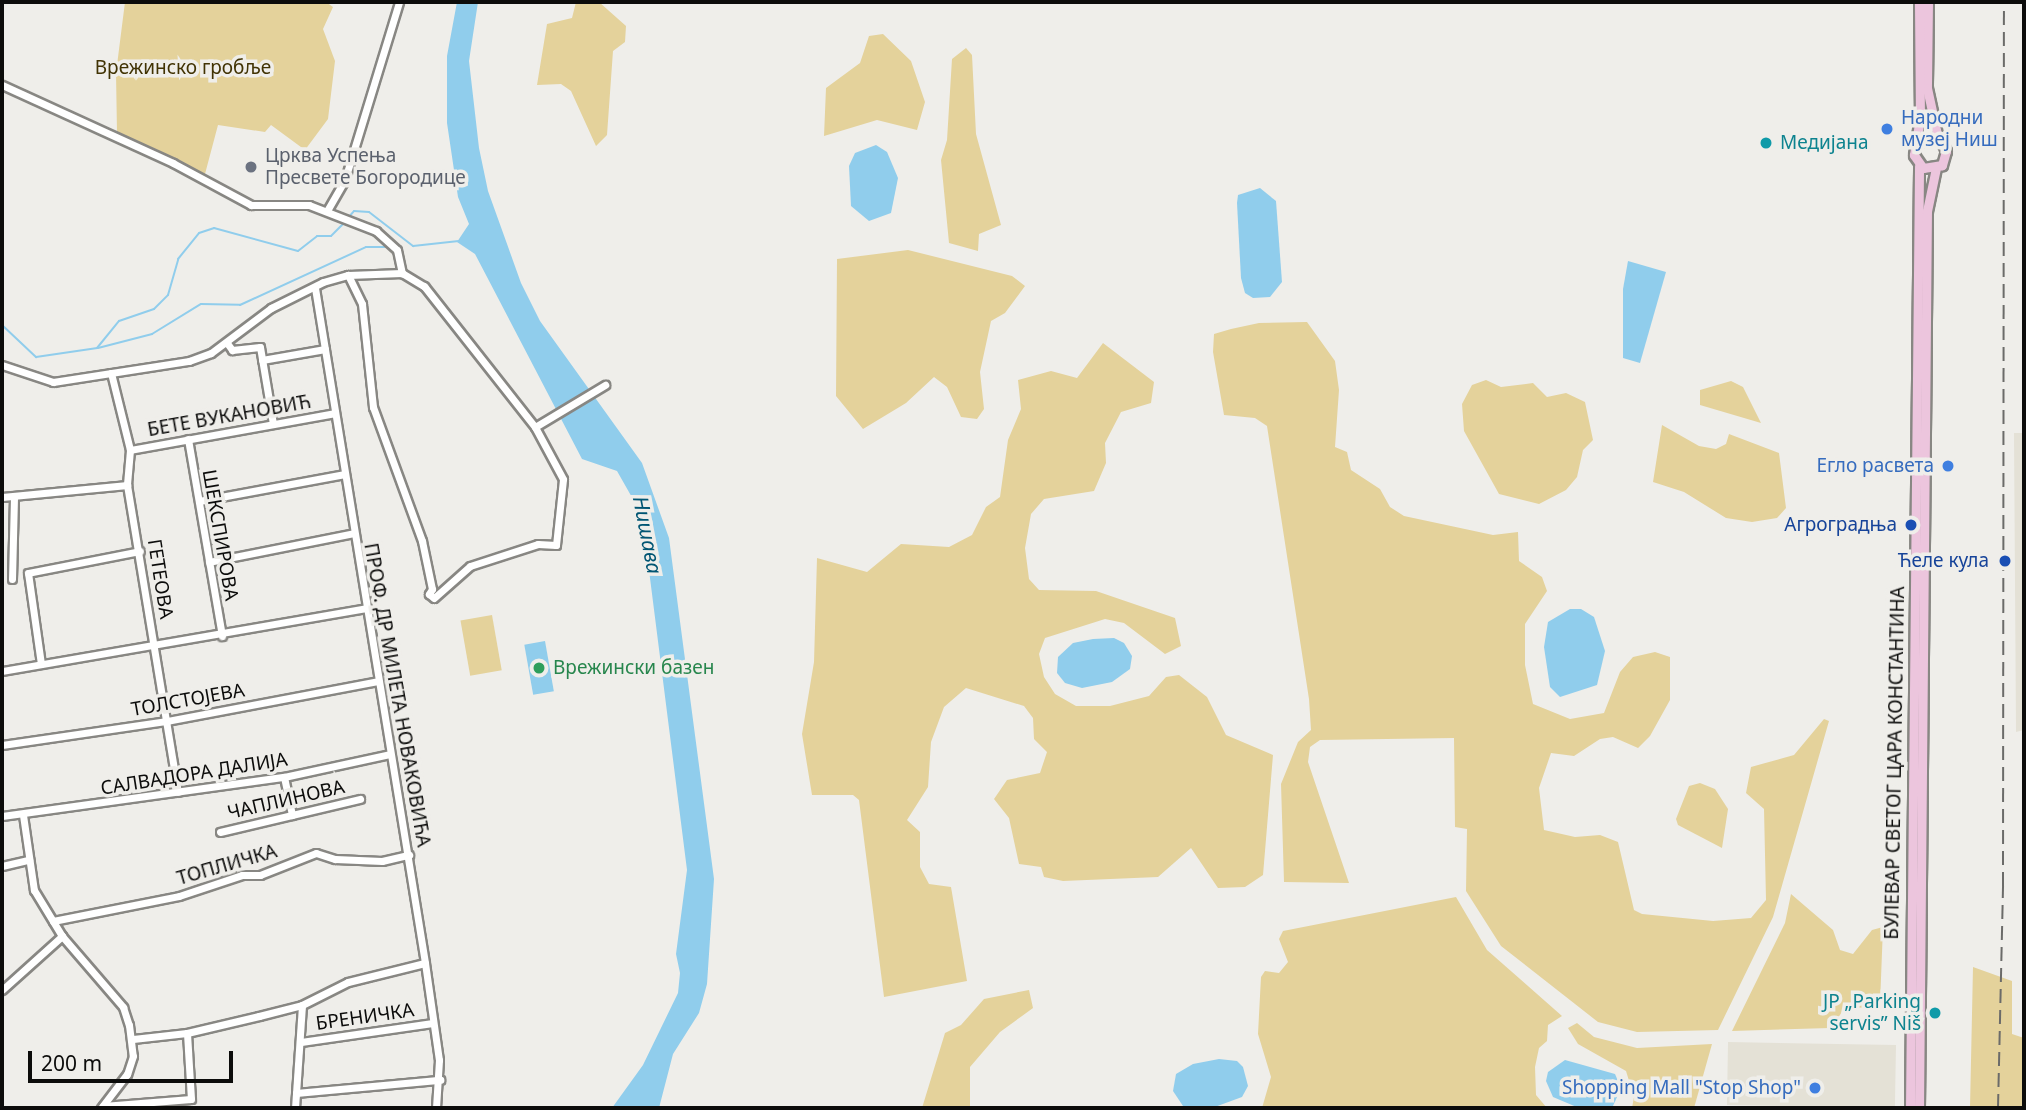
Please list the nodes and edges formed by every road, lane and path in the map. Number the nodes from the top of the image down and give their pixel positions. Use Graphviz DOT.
graph roads {
  1 [pos="399,2"];
  2 [pos="1919,2"];
  3 [pos="1928,2"];
  4 [pos="2,85"];
  5 [pos="1938,139"];
  6 [pos="1917,143"];
  7 [pos="1919,166"];
  8 [pos="1936,168"];
  9 [pos="328,209"];
  10 [pos="402,273"];
  11 [pos="348,275"];
  12 [pos="315,288"];
  13 [pos="227,343"];
  14 [pos="325,349"];
  15 [pos="262,360"];
  16 [pos="2,365"];
  17 [pos="111,373"];
  18 [pos="605,385"];
  19 [pos="335,413"];
  20 [pos="273,424"];
  21 [pos="535,427"];
  22 [pos="188,439"];
  23 [pos="130,450"];
  24 [pos="344,474"];
  25 [pos="127,485"];
  26 [pos="14,496"];
  27 [pos="2,497"];
  28 [pos="199,501"];
  29 [pos="354,533"];
  30 [pos="140,551"];
  31 [pos="209,562"];
  32 [pos="12,579"];
  33 [pos="366,608"];
  34 [pos="222,636"];
  35 [pos="155,647"];
  36 [pos="41,664"];
  37 [pos="2,671"];
  38 [pos="378,681"];
  39 [pos="167,721"];
  40 [pos="2,745"];
  41 [pos="390,754"];
  42 [pos="284,777"];
  43 [pos="178,792"];
  44 [pos="360,799"];
  45 [pos="23,815"];
  46 [pos="292,815"];
  47 [pos="2,816"];
  48 [pos="220,832"];
  49 [pos="408,855"];
  50 [pos="29,860"];
  51 [pos="2,866"];
  52 [pos="53,921"];
  53 [pos="62,936"];
  54 [pos="425,963"];
  55 [pos="2,990"];
  56 [pos="302,1004"];
  57 [pos="433,1023"];
  58 [pos="187,1033"];
  59 [pos="133,1039"];
  60 [pos="301,1042"];
  61 [pos="440,1080"];
  62 [pos="296,1093"];
  63 [pos="102,1107"];
  64 [pos="295,1108"];
  65 [pos="436,1108"];
  66 [pos="1910,1108"];
  67 [pos="1919,1108"];
  1 -- 9 [label="street"];
  2 -- 6 [label="main road"];
  3 -- 5 [label="main road"];
  4 -- 9 [label="street"];
  5 -- 6 [label="main road"];
  5 -- 8 [label="main road"];
  6 -- 7 [label="main road"];
  7 -- 8 [label="main road"];
  7 -- 66 [label="main road, БУЛЕВАР СВЕТОГ ЦАРА КОНСТАНТИНА"];
  8 -- 67 [label="main road, БУЛЕВАР СВЕТОГ ЦАРА КОНСТАНТИНА"];
  9 -- 10 [label="street"];
  10 -- 11 [label="street"];
  10 -- 21 [label="street"];
  11 -- 12 [label="street"];
  11 -- 21 [label="street"];
  12 -- 13 [label="street"];
  12 -- 14 [label="street, ПРОФ. ДР МИЛЕТА НОВАКОВИЋА"];
  13 -- 15 [label="street"];
  13 -- 17 [label="street"];
  14 -- 15 [label="street"];
  14 -- 19 [label="street, ПРОФ. ДР МИЛЕТА НОВАКОВИЋА"];
  15 -- 20 [label="street"];
  16 -- 17 [label="street"];
  17 -- 23 [label="street, ГЕТЕОВА"];
  18 -- 21 [label="street"];
  19 -- 20 [label="street, БЕТЕ ВУКАНОВИЋ"];
  19 -- 24 [label="street, ПРОФ. ДР МИЛЕТА НОВАКОВИЋА"];
  20 -- 22 [label="street, БЕТЕ ВУКАНОВИЋ"];
  22 -- 23 [label="street, БЕТЕ ВУКАНОВИЋ"];
  22 -- 28 [label="street, ШЕКСПИРОВА"];
  23 -- 25 [label="street, ГЕТЕОВА"];
  24 -- 28 [label="street"];
  24 -- 29 [label="street, ПРОФ. ДР МИЛЕТА НОВАКОВИЋА"];
  25 -- 26 [label="street"];
  25 -- 30 [label="street, ГЕТЕОВА"];
  26 -- 27 [label="street"];
  26 -- 32 [label="street"];
  28 -- 31 [label="street, ШЕКСПИРОВА"];
  29 -- 31 [label="street"];
  29 -- 33 [label="street, ПРОФ. ДР МИЛЕТА НОВАКОВИЋА"];
  30 -- 35 [label="street, ГЕТЕОВА"];
  30 -- 36 [label="street"];
  31 -- 34 [label="street, ШЕКСПИРОВА"];
  33 -- 34 [label="street"];
  33 -- 38 [label="street, ПРОФ. ДР МИЛЕТА НОВАКОВИЋА"];
  34 -- 35 [label="street"];
  35 -- 36 [label="street"];
  35 -- 39 [label="street, ГЕТЕОВА"];
  36 -- 37 [label="street"];
  38 -- 39 [label="street, ТОЛСТОЈЕВА"];
  38 -- 41 [label="street, ПРОФ. ДР МИЛЕТА НОВАКОВИЋА"];
  39 -- 40 [label="street, ТОЛСТОЈЕВА"];
  39 -- 43 [label="street, ГЕТЕОВА"];
  41 -- 42 [label="street, САЛВАДОРА ДАЛИЈА"];
  41 -- 49 [label="street, ПРОФ. ДР МИЛЕТА НОВАКОВИЋА"];
  42 -- 43 [label="street, САЛВАДОРА ДАЛИЈА"];
  42 -- 46 [label="street"];
  43 -- 45 [label="street, САЛВАДОРА ДАЛИЈА"];
  44 -- 46 [label="street, ЧАПЛИНОВА"];
  45 -- 47 [label="street, САЛВАДОРА ДАЛИЈА"];
  45 -- 50 [label="street"];
  46 -- 48 [label="street, ЧАПЛИНОВА"];
  49 -- 52 [label="street, ТОПЛИЧКА"];
  49 -- 54 [label="street, ПРОФ. ДР МИЛЕТА НОВАКОВИЋА"];
  50 -- 51 [label="street"];
  50 -- 52 [label="street"];
  52 -- 53 [label="street"];
  53 -- 55 [label="street"];
  53 -- 59 [label="street"];
  54 -- 56 [label="street"];
  54 -- 57 [label="street, ПРОФ. ДР МИЛЕТА НОВАКОВИЋА"];
  56 -- 58 [label="street"];
  56 -- 60 [label="street"];
  57 -- 60 [label="street, БРЕНИЧКА"];
  57 -- 61 [label="street, ПРОФ. ДР МИЛЕТА НОВАКОВИЋА"];
  58 -- 59 [label="street"];
  58 -- 63 [label="street"];
  59 -- 63 [label="street"];
  60 -- 62 [label="street"];
  61 -- 62 [label="street"];
  61 -- 65 [label="street, ПРОФ. ДР МИЛЕТА НОВАКОВИЋА"];
  62 -- 64 [label="street"];
}
